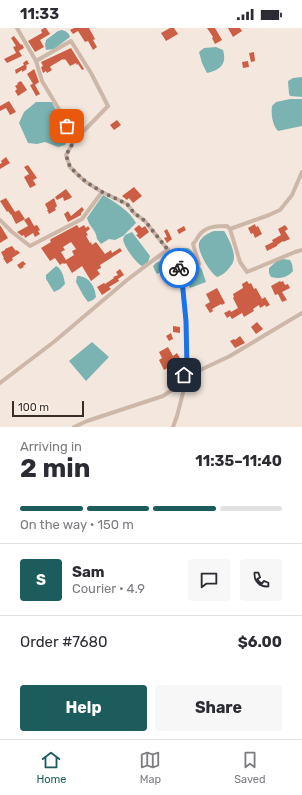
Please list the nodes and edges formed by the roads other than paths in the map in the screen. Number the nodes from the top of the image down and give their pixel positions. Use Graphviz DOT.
graph roads {
  1 [pos="17,28"];
  2 [pos="36,61"];
  3 [pos="74,141"];
  4 [pos="302,172"];
  5 [pos="102,192"];
  6 [pos="0,221"];
  7 [pos="230,229"];
  8 [pos="168,250"];
  9 [pos="302,250"];
  10 [pos="181,271"];
  11 [pos="302,313"];
  12 [pos="0,383"];
  13 [pos="74,427"];
  14 [pos="173,427"];
  1 -- 2 [label="street"];
  2 -- 3 [label="street"];
  2 -- 3 [label="street"];
  3 -- 5 [label="street"];
  4 -- 7 [label="street"];
  5 -- 6 [label="street"];
  5 -- 8 [label="street"];
  7 -- 9 [label="street"];
  7 -- 10 [label="street"];
  8 -- 10 [label="street"];
  8 -- 12 [label="street"];
  10 -- 13 [label="street"];
  11 -- 14 [label="street"];
}
